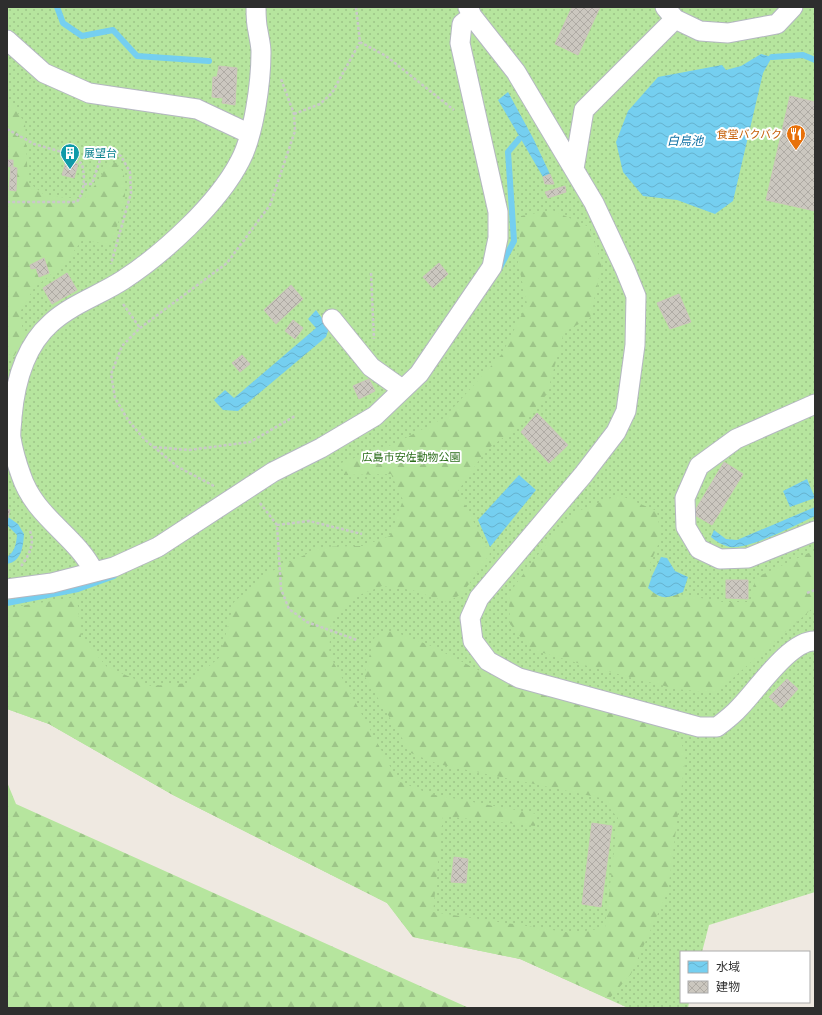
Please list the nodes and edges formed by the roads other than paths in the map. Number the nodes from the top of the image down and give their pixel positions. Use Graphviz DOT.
graph roads {
  1 [pos="256,7"];
  2 [pos="793,7"];
  3 [pos="470,11"];
  4 [pos="670,13"];
  5 [pos="7,40"];
  6 [pos="250,134"];
  7 [pos="574,169"];
  8 [pos="332,319"];
  9 [pos="402,389"];
  10 [pos="815,404"];
  11 [pos="815,531"];
  12 [pos="94,572"];
  13 [pos="7,589"];
  14 [pos="815,641"];
  1 -- 6 [label="street"];
  2 -- 4 [label="street"];
  3 -- 7 [label="street"];
  3 -- 9 [label="street"];
  4 -- 7 [label="street"];
  5 -- 6 [label="street"];
  6 -- 12 [label="street"];
  7 -- 14 [label="street"];
  8 -- 9 [label="street"];
  9 -- 12 [label="street"];
  10 -- 11 [label="street"];
  12 -- 13 [label="street"];
}
